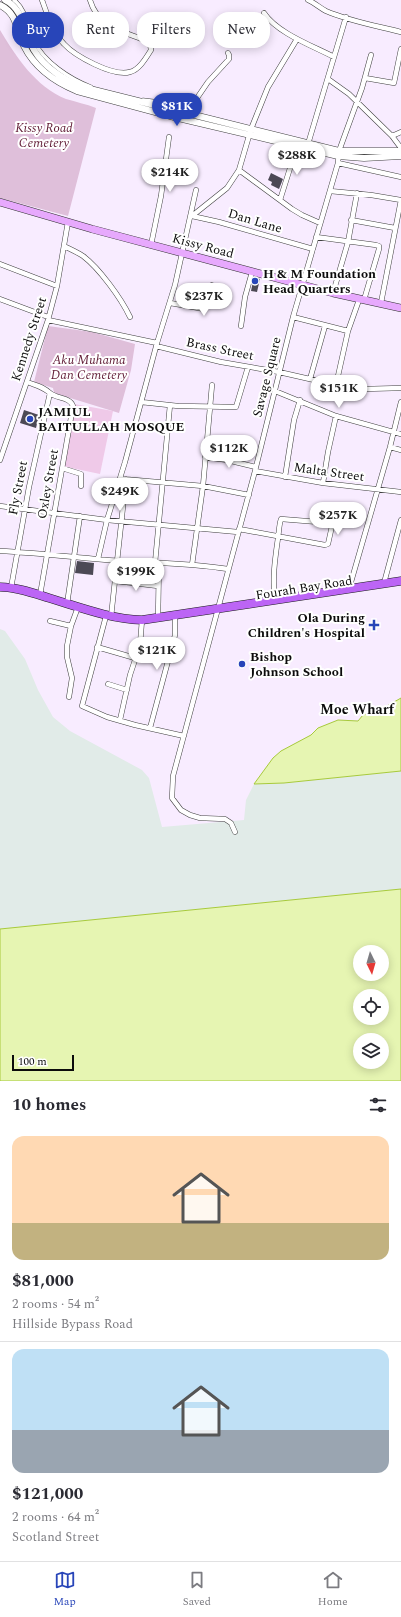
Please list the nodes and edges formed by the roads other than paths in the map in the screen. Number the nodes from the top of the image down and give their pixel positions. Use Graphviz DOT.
graph roads {
  1 [pos="5,0"];
  2 [pos="14,0"];
  3 [pos="42,0"];
  4 [pos="90,0"];
  5 [pos="308,0"];
  6 [pos="0,5"];
  7 [pos="346,18"];
  8 [pos="270,21"];
  9 [pos="401,32"];
  10 [pos="297,39"];
  11 [pos="401,49"];
  12 [pos="228,53"];
  13 [pos="370,55"];
  14 [pos="334,57"];
  15 [pos="365,78"];
  16 [pos="328,80"];
  17 [pos="357,103"];
  18 [pos="192,106"];
  19 [pos="187,112"];
  20 [pos="183,119"];
  21 [pos="250,131"];
  22 [pos="401,132"];
  23 [pos="392,136"];
  24 [pos="169,137"];
  25 [pos="308,144"];
  26 [pos="297,146"];
  27 [pos="401,149"];
  28 [pos="338,154"];
  29 [pos="401,156"];
  30 [pos="338,163"];
  31 [pos="239,170"];
  32 [pos="401,177"];
  33 [pos="196,190"];
  34 [pos="330,191"];
  35 [pos="357,193"];
  36 [pos="280,200"];
  37 [pos="401,200"];
  38 [pos="0,202"];
  39 [pos="191,216"];
  40 [pos="351,220"];
  41 [pos="68,222"];
  42 [pos="320,223"];
  43 [pos="395,228"];
  44 [pos="316,237"];
  45 [pos="348,242"];
  46 [pos="151,245"];
  47 [pos="64,246"];
  48 [pos="313,249"];
  49 [pos="182,253"];
  50 [pos="0,264"];
  51 [pos="252,272"];
  52 [pos="212,285"];
  53 [pos="302,285"];
  54 [pos="57,286"];
  55 [pos="333,293"];
  56 [pos="0,299"];
  57 [pos="361,300"];
  58 [pos="170,303"];
  59 [pos="381,303"];
  60 [pos="401,308"];
  61 [pos="130,317"];
  62 [pos="293,317"];
  63 [pos="48,318"];
  64 [pos="241,326"];
  65 [pos="325,326"];
  66 [pos="348,331"];
  67 [pos="157,344"];
  68 [pos="248,367"];
  69 [pos="279,372"];
  70 [pos="310,379"];
  71 [pos="27,382"];
  72 [pos="212,385"];
  73 [pos="336,385"];
  74 [pos="401,388"];
  75 [pos="274,391"];
  76 [pos="50,393"];
  77 [pos="300,400"];
  78 [pos="141,402"];
  79 [pos="401,402"];
  80 [pos="170,405"];
  81 [pos="210,407"];
  82 [pos="336,416"];
  83 [pos="394,433"];
  84 [pos="401,434"];
  85 [pos="390,447"];
  86 [pos="401,450"];
  87 [pos="205,457"];
  88 [pos="0,460"];
  89 [pos="62,468"];
  90 [pos="256,469"];
  91 [pos="285,477"];
  92 [pos="119,479"];
  93 [pos="126,479"];
  94 [pos="162,482"];
  95 [pos="323,483"];
  96 [pos="81,486"];
  97 [pos="202,486"];
  98 [pos="378,490"];
  99 [pos="401,492"];
  100 [pos="249,495"];
  101 [pos="0,506"];
  102 [pos="25,509"];
  103 [pos="54,513"];
  104 [pos="80,516"];
  105 [pos="107,520"];
  106 [pos="121,520"];
  107 [pos="401,520"];
  108 [pos="158,524"];
  109 [pos="197,528"];
  110 [pos="238,531"];
  111 [pos="278,536"];
  112 [pos="0,551"];
  113 [pos="17,552"];
  114 [pos="47,555"];
  115 [pos="73,556"];
  116 [pos="98,559"];
  117 [pos="118,561"];
  118 [pos="157,563"];
  119 [pos="192,565"];
  120 [pos="228,569"];
  121 [pos="116,581"];
  122 [pos="401,581"];
  123 [pos="384,583"];
  124 [pos="401,584"];
  125 [pos="158,586"];
  126 [pos="0,587"];
  127 [pos="10,588"];
  128 [pos="348,589"];
  129 [pos="40,595"];
  130 [pos="275,600"];
  131 [pos="290,600"];
  132 [pos="67,604"];
  133 [pos="78,607"];
  134 [pos="241,608"];
  135 [pos="215,611"];
  136 [pos="109,616"];
  137 [pos="175,616"];
  138 [pos="158,619"];
  139 [pos="142,620"];
  140 [pos="50,621"];
  141 [pos="71,626"];
  142 [pos="97,647"];
  143 [pos="135,658"];
  144 [pos="108,684"];
  145 [pos="127,690"];
  146 [pos="69,697"];
  147 [pos="120,720"];
  148 [pos="150,728"];
  149 [pos="184,736"];
  150 [pos="235,832"];
  1 -- 19 [label="street"];
  2 -- 18 [label="street"];
  3 -- 4 [label="street"];
  5 -- 7 [label="street"];
  6 -- 20 [label="street"];
  7 -- 9 [label="street"];
  7 -- 14 [label="street"];
  8 -- 10 [label="street"];
  10 -- 14 [label="street"];
  10 -- 21 [label="street"];
  11 -- 15 [label="street"];
  12 -- 18 [label="street"];
  13 -- 15 [label="street"];
  14 -- 16 [label="street"];
  15 -- 17 [label="street"];
  16 -- 17 [label="street"];
  16 -- 25 [label="street"];
  17 -- 23 [label="street"];
  17 -- 28 [label="street"];
  18 -- 19 [label="street"];
  19 -- 20 [label="street"];
  19 -- 21 [label="street"];
  20 -- 21 [label="street"];
  21 -- 25 [label="street"];
  21 -- 26 [label="street"];
  21 -- 31 [label="street"];
  22 -- 23 [label="street"];
  23 -- 27 [label="street"];
  24 -- 46 [label="street"];
  25 -- 28 [label="street"];
  26 -- 28 [label="street"];
  26 -- 36 [label="street"];
  27 -- 28 [label="street"];
  28 -- 29 [label="street"];
  28 -- 30 [label="street, Savage Square"];
  30 -- 32 [label="street"];
  30 -- 34 [label="street, Savage Square"];
  31 -- 36 [label="street"];
  31 -- 39 [label="street"];
  33 -- 39 [label="street"];
  34 -- 35 [label="street"];
  34 -- 42 [label="street, Savage Square"];
  35 -- 37 [label="street"];
  35 -- 40 [label="street"];
  36 -- 42 [label="street"];
  37 -- 43 [label="street"];
  38 -- 41 [label="main road, Kissy Road"];
  39 -- 48 [label="street, Dan Lane"];
  39 -- 49 [label="street"];
  40 -- 43 [label="street"];
  40 -- 45 [label="street"];
  41 -- 46 [label="main road, Kissy Road"];
  41 -- 47 [label="street, Kennedy Street"];
  42 -- 44 [label="street, Savage Square"];
  43 -- 59 [label="street"];
  44 -- 45 [label="street"];
  44 -- 48 [label="street, Savage Square"];
  45 -- 55 [label="street"];
  45 -- 57 [label="street"];
  46 -- 49 [label="main road, Kissy Road"];
  47 -- 54 [label="street, Kennedy Street"];
  47 -- 61 [label="street"];
  48 -- 53 [label="street, Savage Square"];
  49 -- 51 [label="main road, Kissy Road"];
  49 -- 58 [label="street"];
  50 -- 54 [label="street"];
  51 -- 53 [label="main road, Kissy Road"];
  51 -- 64 [label="street"];
  52 -- 58 [label="street"];
  53 -- 55 [label="main road, Kissy Road"];
  53 -- 62 [label="street, Savage Square"];
  54 -- 63 [label="street, Kennedy Street"];
  55 -- 57 [label="main road, Kissy Road"];
  56 -- 63 [label="street, Brass Street"];
  57 -- 59 [label="main road, Kissy Road"];
  57 -- 66 [label="street"];
  58 -- 67 [label="street"];
  59 -- 60 [label="main road, Kissy Road"];
  62 -- 65 [label="street"];
  62 -- 69 [label="street, Savage Square"];
  63 -- 67 [label="street, Brass Street"];
  63 -- 71 [label="street, Kennedy Street"];
  65 -- 66 [label="street"];
  65 -- 70 [label="street"];
  66 -- 73 [label="street"];
  67 -- 68 [label="street, Brass Street"];
  67 -- 78 [label="street"];
  68 -- 69 [label="street, Brass Street"];
  68 -- 81 [label="street"];
  69 -- 70 [label="street, Brass Street"];
  69 -- 75 [label="street, Savage Square"];
  70 -- 73 [label="street, Brass Street"];
  71 -- 76 [label="street, Oxley Street"];
  71 -- 88 [label="street, Kennedy Street"];
  72 -- 81 [label="street"];
  73 -- 74 [label="street, Brass Street"];
  75 -- 77 [label="street"];
  75 -- 90 [label="street, Savage Square"];
  76 -- 89 [label="street, Oxley Street"];
  76 -- 102 [label="street, Fly Street"];
  77 -- 82 [label="street"];
  77 -- 91 [label="street"];
  78 -- 80 [label="street"];
  78 -- 92 [label="street"];
  79 -- 83 [label="street"];
  80 -- 81 [label="street"];
  80 -- 94 [label="street"];
  81 -- 87 [label="street"];
  82 -- 83 [label="street"];
  82 -- 95 [label="street"];
  83 -- 84 [label="street"];
  83 -- 85 [label="street"];
  85 -- 86 [label="street"];
  85 -- 98 [label="street"];
  87 -- 90 [label="street, Malta Street"];
  87 -- 97 [label="street"];
  89 -- 96 [label="street"];
  89 -- 103 [label="street, Oxley Street"];
  90 -- 91 [label="street, Malta Street"];
  90 -- 100 [label="street, Savage Square"];
  91 -- 95 [label="street, Malta Street"];
  92 -- 93 [label="street"];
  92 -- 105 [label="street"];
  93 -- 94 [label="street"];
  93 -- 106 [label="street"];
  94 -- 97 [label="street"];
  94 -- 108 [label="street"];
  95 -- 98 [label="street, Malta Street"];
  97 -- 100 [label="street"];
  97 -- 109 [label="street"];
  98 -- 99 [label="street, Malta Street"];
  98 -- 128 [label="street"];
  100 -- 110 [label="street, Savage Square"];
  101 -- 102 [label="street"];
  102 -- 103 [label="street"];
  102 -- 113 [label="street, Fly Street"];
  103 -- 104 [label="street"];
  103 -- 114 [label="street, Oxley Street"];
  104 -- 105 [label="street"];
  104 -- 115 [label="street"];
  105 -- 106 [label="street"];
  105 -- 116 [label="street"];
  106 -- 108 [label="street"];
  106 -- 117 [label="street"];
  107 -- 123 [label="street"];
  108 -- 109 [label="street"];
  108 -- 118 [label="street"];
  109 -- 110 [label="street"];
  109 -- 119 [label="street"];
  110 -- 111 [label="street"];
  110 -- 120 [label="street, Savage Square"];
  111 -- 111 [label="street"];
  111 -- 130 [label="street"];
  112 -- 113 [label="street"];
  113 -- 114 [label="street"];
  113 -- 127 [label="street, Fly Street"];
  114 -- 115 [label="street"];
  114 -- 129 [label="street, Oxley Street"];
  115 -- 116 [label="street"];
  115 -- 132 [label="street"];
  116 -- 117 [label="street"];
  117 -- 118 [label="street"];
  117 -- 121 [label="street"];
  118 -- 119 [label="street"];
  118 -- 125 [label="street"];
  119 -- 120 [label="street"];
  120 -- 135 [label="street, Savage Square"];
  121 -- 125 [label="street"];
  121 -- 136 [label="street"];
  122 -- 123 [label="main road, Fourah Bay Road"];
  123 -- 128 [label="main road, Fourah Bay Road"];
  124 -- 131 [label="main road, Fourah Bay Road"];
  125 -- 138 [label="street"];
  126 -- 127 [label="main road, Fourah Bay Road"];
  127 -- 129 [label="main road, Fourah Bay Road"];
  128 -- 131 [label="main road, Fourah Bay Road"];
  129 -- 132 [label="main road, Fourah Bay Road"];
  130 -- 131 [label="main road, Fourah Bay Road"];
  130 -- 134 [label="main road, Fourah Bay Road"];
  131 -- 134 [label="main road, Fourah Bay Road"];
  132 -- 133 [label="main road, Fourah Bay Road"];
  133 -- 136 [label="main road, Fourah Bay Road"];
  133 -- 141 [label="street"];
  134 -- 135 [label="main road, Fourah Bay Road"];
  135 -- 137 [label="main road, Fourah Bay Road"];
  135 -- 149 [label="street, Savage Square"];
  136 -- 139 [label="main road, Fourah Bay Road"];
  136 -- 142 [label="street"];
  137 -- 138 [label="main road, Fourah Bay Road"];
  137 -- 148 [label="street"];
  138 -- 139 [label="main road, Fourah Bay Road"];
  139 -- 143 [label="street"];
  140 -- 141 [label="street"];
  141 -- 146 [label="street"];
  142 -- 143 [label="street"];
  142 -- 147 [label="street"];
  143 -- 145 [label="street"];
  144 -- 145 [label="street"];
  145 -- 147 [label="street"];
  147 -- 148 [label="street"];
  148 -- 149 [label="street"];
  149 -- 150 [label="street, Savage Square"];
}
